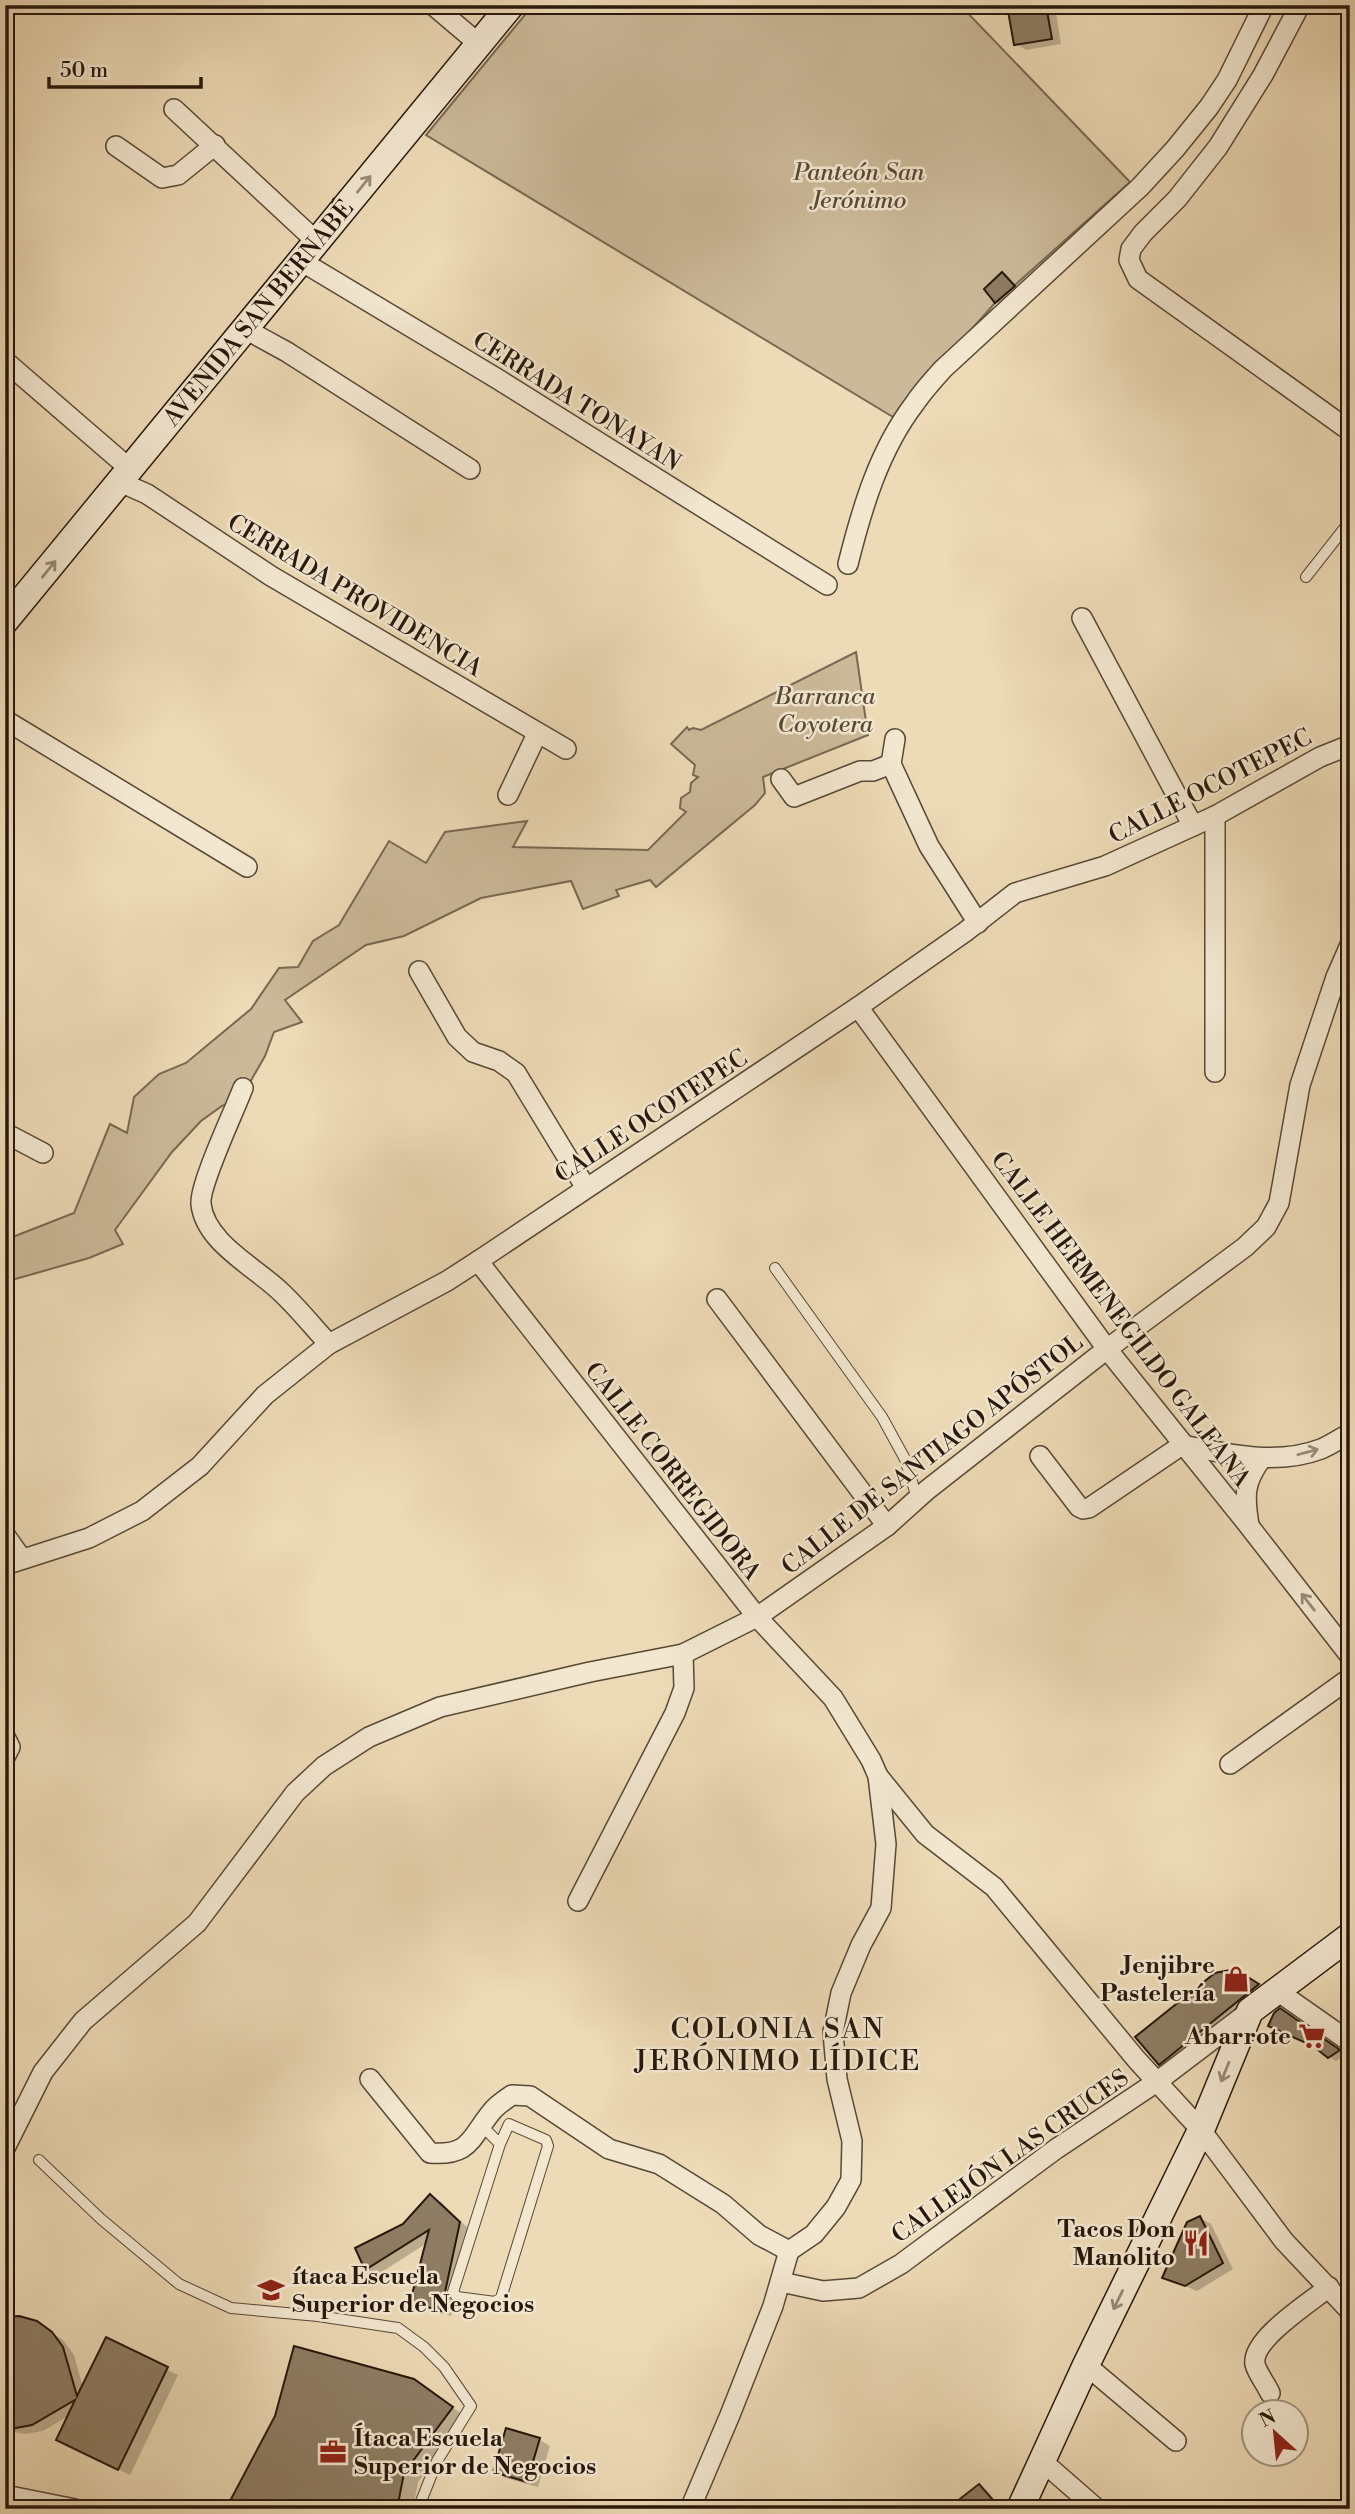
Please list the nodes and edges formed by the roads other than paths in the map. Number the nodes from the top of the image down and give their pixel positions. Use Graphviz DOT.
graph roads {
  1 [pos="433,5"];
  2 [pos="511,5"];
  3 [pos="1264,5"];
  4 [pos="1300,5"];
  5 [pos="479,44"];
  6 [pos="174,109"];
  7 [pos="215,145"];
  8 [pos="116,146"];
  9 [pos="309,251"];
  10 [pos="245,329"];
  11 [pos="5,361"];
  12 [pos="1350,431"];
  13 [pos="470,469"];
  14 [pos="125,476"];
  15 [pos="1350,521"];
  16 [pos="848,564"];
  17 [pos="1306,577"];
  18 [pos="827,585"];
  19 [pos="1082,618"];
  20 [pos="5,621"];
  21 [pos="5,720"];
  22 [pos="537,734"];
  23 [pos="895,739"];
  24 [pos="1350,745"];
  25 [pos="566,749"];
  26 [pos="891,764"];
  27 [pos="781,779"];
  28 [pos="508,795"];
  29 [pos="1215,816"];
  30 [pos="1193,826"];
  31 [pos="247,867"];
  32 [pos="978,923"];
  33 [pos="1350,945"];
  34 [pos="419,971"];
  35 [pos="858,1007"];
  36 [pos="1215,1072"];
  37 [pos="243,1088"];
  38 [pos="5,1133"];
  39 [pos="43,1153"];
  40 [pos="586,1188"];
  41 [pos="478,1261"];
  42 [pos="775,1268"];
  43 [pos="717,1299"];
  44 [pos="329,1345"];
  45 [pos="1107,1349"];
  46 [pos="1350,1433"];
  47 [pos="1182,1445"];
  48 [pos="1040,1456"];
  49 [pos="1262,1458"];
  50 [pos="918,1499"];
  51 [pos="887,1526"];
  52 [pos="1249,1526"];
  53 [pos="5,1535"];
  54 [pos="14,1562"];
  55 [pos="757,1617"];
  56 [pos="683,1654"];
  57 [pos="1350,1656"];
  58 [pos="1350,1678"];
  59 [pos="5,1737"];
  60 [pos="5,1757"];
  61 [pos="1230,1763"];
  62 [pos="878,1776"];
  63 [pos="578,1901"];
  64 [pos="1350,1936"];
  65 [pos="1276,1990"];
  66 [pos="1250,2011"];
  67 [pos="1350,2042"];
  68 [pos="370,2079"];
  69 [pos="1158,2081"];
  70 [pos="482,2126"];
  71 [pos="1201,2130"];
  72 [pos="500,2144"];
  73 [pos="5,2148"];
  74 [pos="39,2160"];
  75 [pos="789,2250"];
  76 [pos="781,2282"];
  77 [pos="1329,2287"];
  78 [pos="1350,2311"];
  79 [pos="1086,2365"];
  80 [pos="1270,2393"];
  81 [pos="1176,2441"];
  82 [pos="1042,2460"];
  83 [pos="5,2495"];
  84 [pos="75,2509"];
  85 [pos="418,2509"];
  86 [pos="690,2509"];
  87 [pos="1020,2509"];
  88 [pos="1097,2509"];
  1 -- 5 [label="street"];
  2 -- 5 [label="main road, AVENIDA SAN BERNABÉ"];
  3 -- 16 [label="street"];
  4 -- 12 [label="street"];
  9 -- 5 [label="main road, AVENIDA SAN BERNABÉ, one-way"];
  6 -- 7 [label="street, CERRADA TONAYAN"];
  7 -- 8 [label="street"];
  7 -- 9 [label="street, CERRADA TONAYAN"];
  9 -- 10 [label="main road, AVENIDA SAN BERNABÉ"];
  9 -- 18 [label="street, CERRADA TONAYAN"];
  10 -- 13 [label="street"];
  10 -- 14 [label="main road, AVENIDA SAN BERNABÉ"];
  11 -- 14 [label="street, CERRADA PROVIDENCIA"];
  20 -- 14 [label="main road, AVENIDA SAN BERNABÉ, one-way"];
  14 -- 22 [label="street, CERRADA PROVIDENCIA"];
  15 -- 17 [label="lane"];
  19 -- 30 [label="street"];
  21 -- 31 [label="street"];
  22 -- 25 [label="street, CERRADA PROVIDENCIA"];
  22 -- 28 [label="street"];
  23 -- 26 [label="street"];
  24 -- 29 [label="street, CALLE OCOTEPEC"];
  26 -- 27 [label="street"];
  26 -- 32 [label="street"];
  29 -- 30 [label="street, CALLE OCOTEPEC"];
  29 -- 36 [label="street"];
  30 -- 32 [label="street, CALLE OCOTEPEC"];
  32 -- 35 [label="street, CALLE OCOTEPEC"];
  33 -- 45 [label="street, CALLE DE SANTIAGO APÓSTOL"];
  34 -- 40 [label="street"];
  35 -- 40 [label="street, CALLE OCOTEPEC"];
  35 -- 45 [label="street, CALLE HERMENEGILDO GALEANA"];
  37 -- 44 [label="street"];
  38 -- 39 [label="street"];
  40 -- 41 [label="street, CALLE OCOTEPEC"];
  41 -- 44 [label="street, CALLE OCOTEPEC"];
  41 -- 55 [label="street, CALLE CORREGIDORA"];
  42 -- 50 [label="lane"];
  43 -- 51 [label="street"];
  44 -- 54 [label="street, CALLE OCOTEPEC"];
  45 -- 47 [label="street, CALLE HERMENEGILDO GALEANA"];
  45 -- 50 [label="street, CALLE DE SANTIAGO APÓSTOL"];
  49 -- 46 [label="street, one-way"];
  47 -- 48 [label="street"];
  47 -- 49 [label="street"];
  47 -- 52 [label="street, CALLE HERMENEGILDO GALEANA"];
  49 -- 52 [label="street"];
  50 -- 51 [label="street, CALLE DE SANTIAGO APÓSTOL"];
  51 -- 55 [label="street, CALLE DE SANTIAGO APÓSTOL"];
  57 -- 52 [label="street, CALLE HERMENEGILDO GALEANA, one-way"];
  53 -- 54 [label="street"];
  55 -- 56 [label="street, CALLE DE SANTIAGO APÓSTOL"];
  55 -- 62 [label="street, CALLE CORREGIDORA"];
  56 -- 63 [label="street"];
  56 -- 73 [label="street, CALLE DE SANTIAGO APÓSTOL"];
  58 -- 61 [label="street"];
  59 -- 60 [label="street"];
  62 -- 69 [label="street, CALLE CORREGIDORA"];
  62 -- 75 [label="street"];
  64 -- 65 [label="main road"];
  65 -- 66 [label="main road"];
  65 -- 67 [label="street"];
  66 -- 69 [label="street, CALLEJÓN LAS CRUCES"];
  66 -- 71 [label="main road, one-way"];
  68 -- 70 [label="street"];
  69 -- 71 [label="street, CALLE CORREGIDORA"];
  69 -- 76 [label="street, CALLEJÓN LAS CRUCES"];
  70 -- 72 [label="lane"];
  70 -- 75 [label="street"];
  71 -- 77 [label="street, CALLE CORREGIDORA"];
  71 -- 79 [label="main road, one-way"];
  72 -- 72 [label="lane"];
  74 -- 85 [label="lane"];
  75 -- 76 [label="street"];
  76 -- 86 [label="street"];
  77 -- 78 [label="street, CALLE CORREGIDORA"];
  77 -- 80 [label="street"];
  79 -- 81 [label="street"];
  79 -- 82 [label="main road"];
  82 -- 87 [label="main road"];
  82 -- 88 [label="street"];
  83 -- 84 [label="street"];
}
